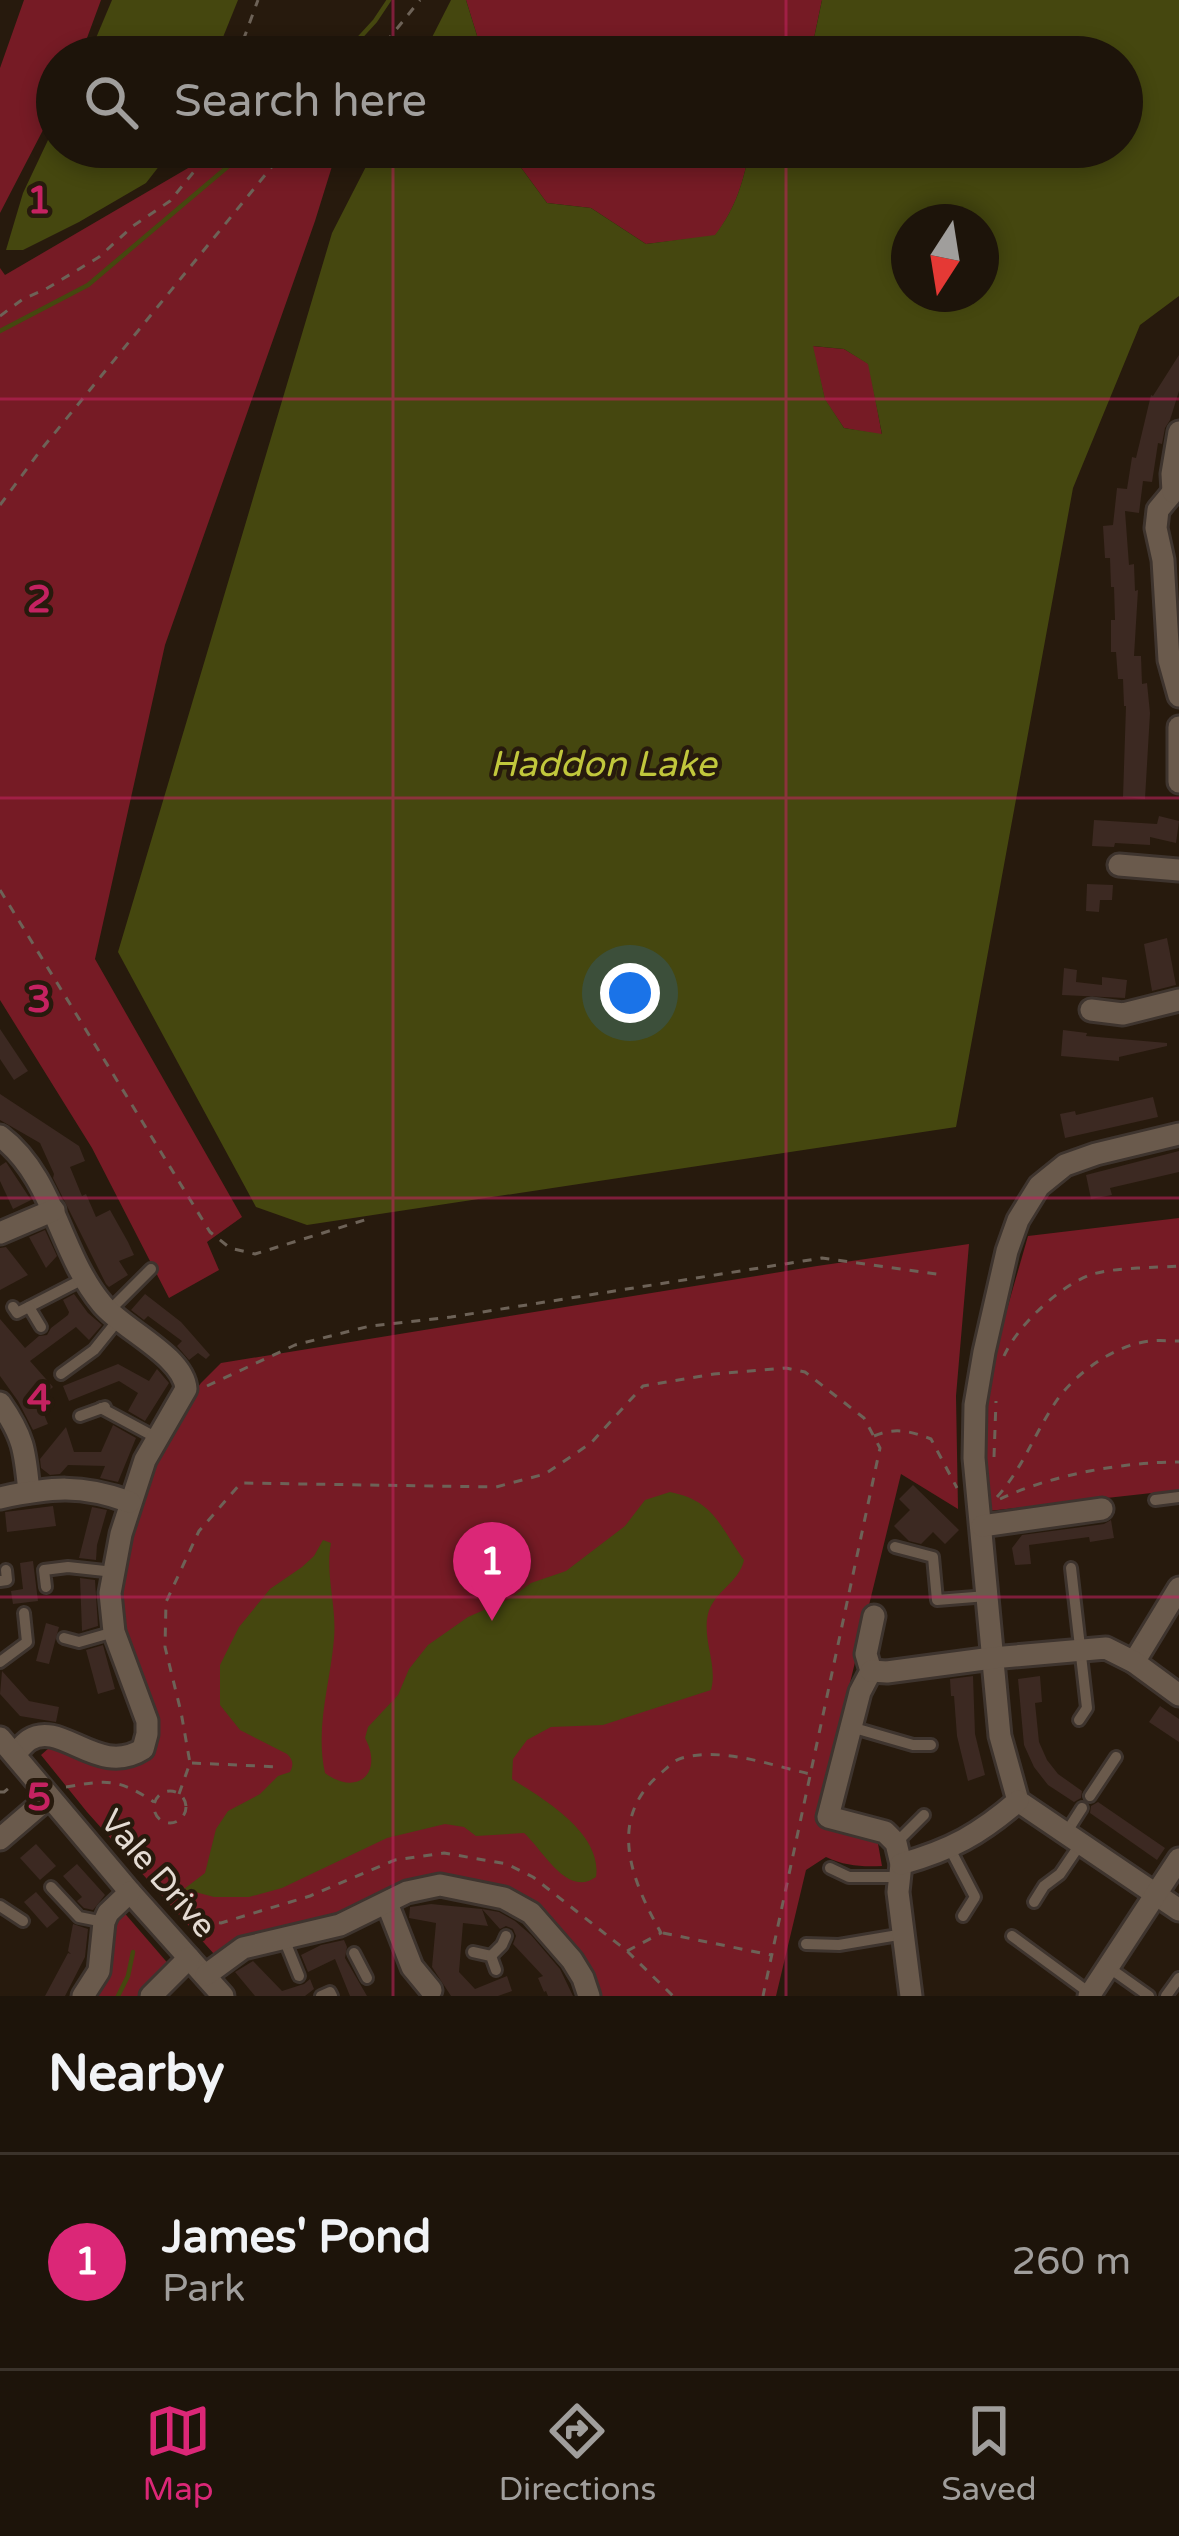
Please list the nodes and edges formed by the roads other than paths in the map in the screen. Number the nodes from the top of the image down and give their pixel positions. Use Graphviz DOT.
graph roads {
  1 [pos="1179,432"];
  2 [pos="1176,491"];
  3 [pos="1179,696"];
  4 [pos="1179,727"];
  5 [pos="1179,782"];
  6 [pos="1119,865"];
  7 [pos="1179,870"];
  8 [pos="1179,1000"];
  9 [pos="1091,1010"];
  10 [pos="1179,1134"];
  11 [pos="2,1141"];
  12 [pos="54,1210"];
  13 [pos="0,1233"];
  14 [pos="151,1270"];
  15 [pos="85,1278"];
  16 [pos="13,1307"];
  17 [pos="28,1307"];
  18 [pos="114,1315"];
  19 [pos="41,1327"];
  20 [pos="61,1374"];
  21 [pos="0,1403"];
  22 [pos="80,1416"];
  23 [pos="155,1438"];
  24 [pos="29,1492"];
  25 [pos="1179,1497"];
  26 [pos="0,1498"];
  27 [pos="1156,1501"];
  28 [pos="130,1502"];
  29 [pos="1102,1509"];
  30 [pos="985,1513"];
  31 [pos="895,1547"];
  32 [pos="1071,1568"];
  33 [pos="114,1572"];
  34 [pos="46,1587"];
  35 [pos="1179,1588"];
  36 [pos="987,1596"];
  37 [pos="24,1613"];
  38 [pos="874,1616"];
  39 [pos="114,1632"];
  40 [pos="64,1638"];
  41 [pos="1078,1650"];
  42 [pos="992,1658"];
  43 [pos="1134,1662"];
  44 [pos="0,1663"];
  45 [pos="871,1671"];
  46 [pos="1179,1695"];
  47 [pos="1079,1720"];
  48 [pos="851,1727"];
  49 [pos="931,1745"];
  50 [pos="7,1746"];
  51 [pos="1116,1756"];
  52 [pos="1090,1796"];
  53 [pos="49,1797"];
  54 [pos="1018,1801"];
  55 [pos="1082,1808"];
  56 [pos="924,1815"];
  57 [pos="1,1835"];
  58 [pos="1073,1838"];
  59 [pos="949,1847"];
  60 [pos="1179,1858"];
  61 [pos="899,1861"];
  62 [pos="830,1868"];
  63 [pos="51,1887"];
  64 [pos="130,1892"];
  65 [pos="1155,1895"];
  66 [pos="1034,1902"];
  67 [pos="386,1903"];
  68 [pos="0,1906"];
  69 [pos="1179,1910"];
  70 [pos="963,1916"];
  71 [pos="23,1921"];
  72 [pos="104,1922"];
  73 [pos="904,1934"];
  74 [pos="506,1936"];
  75 [pos="1012,1936"];
  76 [pos="284,1939"];
  77 [pos="806,1943"];
  78 [pos="472,1952"];
  79 [pos="354,1953"];
  80 [pos="491,1955"];
  81 [pos="189,1958"];
  82 [pos="1108,1967"];
  83 [pos="496,1970"];
  84 [pos="206,1976"];
  85 [pos="299,1976"];
  86 [pos="367,1978"];
  87 [pos="1179,1978"];
  88 [pos="428,1993"];
  89 [pos="1090,1995"];
  90 [pos="83,1996"];
  91 [pos="151,1996"];
  92 [pos="223,1996"];
  93 [pos="321,1996"];
  94 [pos="332,1996"];
  95 [pos="589,1996"];
  96 [pos="911,1996"];
  97 [pos="1149,1996"];
  98 [pos="1166,1996"];
  1 -- 2 [label="street"];
  2 -- 3 [label="street"];
  4 -- 5 [label="street"];
  6 -- 7 [label="street"];
  8 -- 9 [label="street"];
  10 -- 30 [label="street"];
  11 -- 12 [label="street"];
  12 -- 13 [label="street"];
  12 -- 15 [label="street"];
  14 -- 18 [label="lane"];
  15 -- 17 [label="lane"];
  15 -- 18 [label="street"];
  16 -- 17 [label="lane"];
  17 -- 19 [label="lane"];
  18 -- 20 [label="lane"];
  18 -- 23 [label="street"];
  21 -- 24 [label="street"];
  22 -- 23 [label="lane"];
  23 -- 28 [label="street"];
  24 -- 26 [label="street"];
  24 -- 28 [label="street"];
  25 -- 27 [label="lane"];
  28 -- 33 [label="street"];
  29 -- 30 [label="street"];
  30 -- 36 [label="street"];
  31 -- 36 [label="lane"];
  32 -- 41 [label="lane"];
  33 -- 34 [label="lane"];
  33 -- 39 [label="street"];
  35 -- 43 [label="street"];
  36 -- 42 [label="street"];
  37 -- 44 [label="lane"];
  38 -- 45 [label="street"];
  39 -- 40 [label="lane"];
  39 -- 50 [label="street"];
  41 -- 42 [label="street"];
  41 -- 43 [label="street"];
  41 -- 47 [label="lane"];
  42 -- 45 [label="street"];
  42 -- 54 [label="street"];
  43 -- 46 [label="street"];
  45 -- 48 [label="street"];
  48 -- 49 [label="lane"];
  48 -- 61 [label="street"];
  50 -- 53 [label="street, Vale Drive"];
  51 -- 52 [label="lane"];
  53 -- 57 [label="street"];
  53 -- 64 [label="street, Vale Drive"];
  54 -- 58 [label="street"];
  54 -- 59 [label="street"];
  55 -- 58 [label="lane"];
  56 -- 61 [label="lane"];
  58 -- 65 [label="street"];
  58 -- 66 [label="lane"];
  59 -- 61 [label="street"];
  59 -- 70 [label="lane"];
  60 -- 65 [label="street"];
  61 -- 62 [label="lane"];
  61 -- 73 [label="street"];
  63 -- 72 [label="lane"];
  64 -- 72 [label="street"];
  64 -- 81 [label="street, Vale Drive"];
  65 -- 69 [label="street"];
  65 -- 82 [label="street"];
  67 -- 76 [label="street"];
  67 -- 88 [label="street"];
  67 -- 95 [label="street"];
  68 -- 71 [label="lane"];
  72 -- 90 [label="street"];
  73 -- 77 [label="lane"];
  73 -- 96 [label="street"];
  74 -- 80 [label="lane"];
  75 -- 89 [label="lane"];
  76 -- 84 [label="street"];
  76 -- 85 [label="lane"];
  78 -- 80 [label="lane"];
  79 -- 86 [label="lane"];
  80 -- 83 [label="lane"];
  81 -- 84 [label="street, Vale Drive"];
  81 -- 91 [label="street"];
  82 -- 89 [label="street"];
  82 -- 97 [label="lane"];
  84 -- 92 [label="street, Vale Drive"];
  87 -- 98 [label="lane"];
  93 -- 94 [label="lane"];
}
